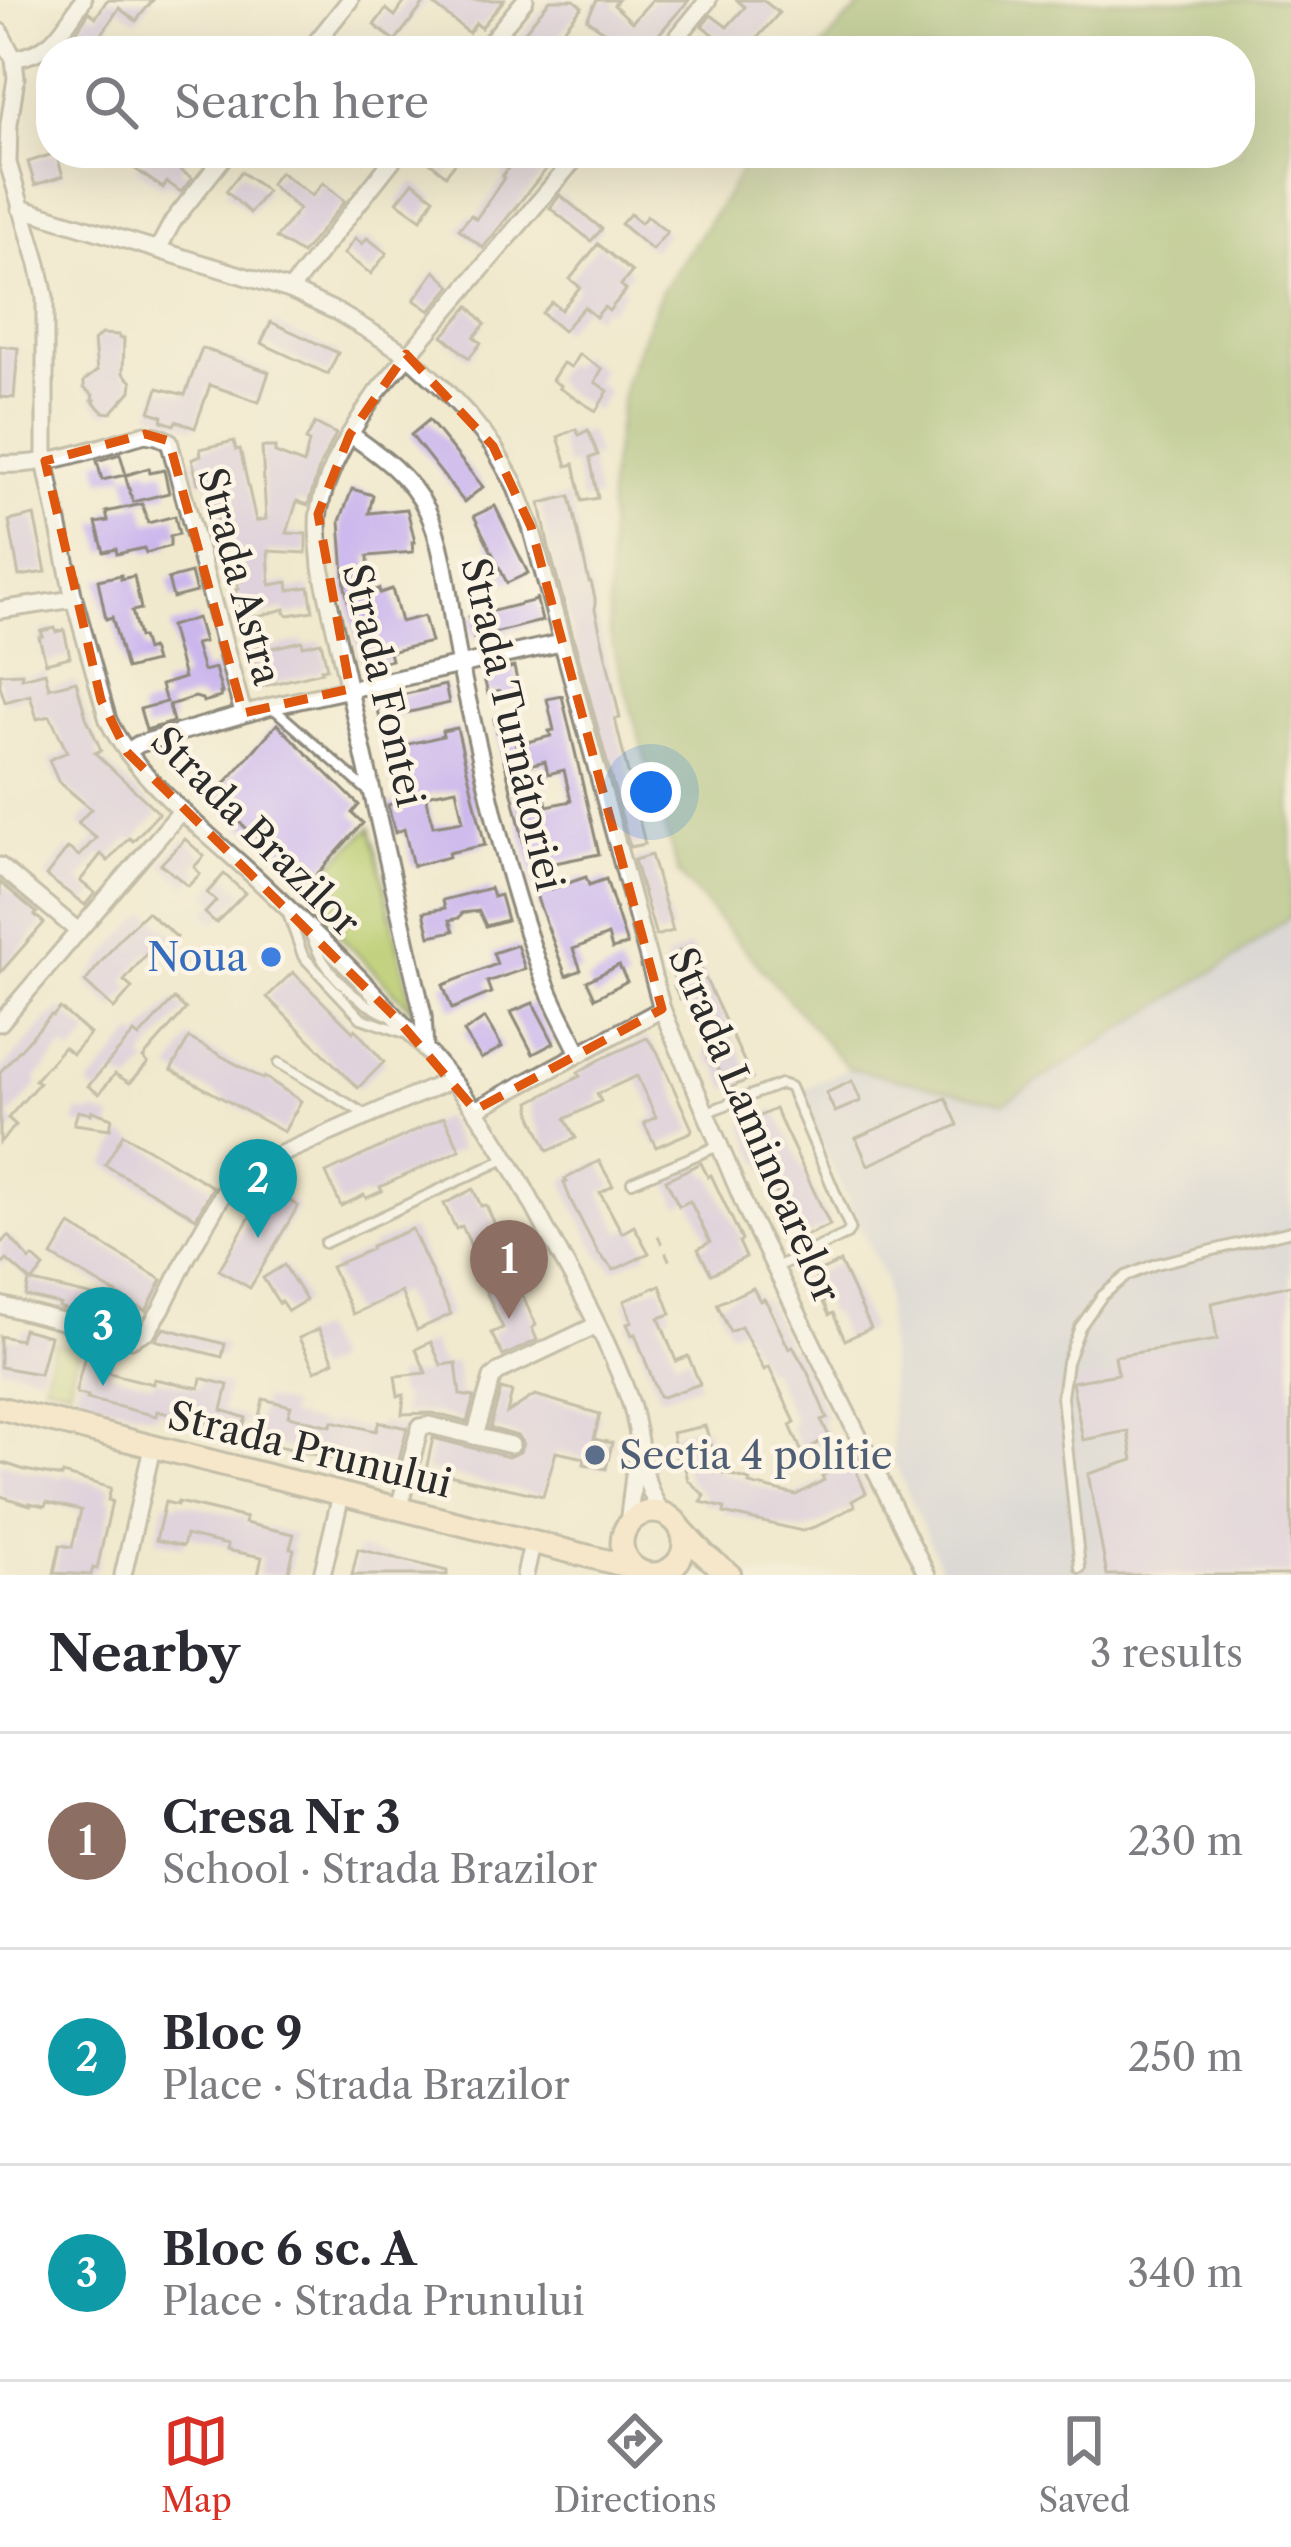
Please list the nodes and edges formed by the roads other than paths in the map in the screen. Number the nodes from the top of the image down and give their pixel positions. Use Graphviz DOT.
graph roads {
  1 [pos="83,0"];
  2 [pos="350,0"];
  3 [pos="525,0"];
  4 [pos="708,0"];
  5 [pos="0,32"];
  6 [pos="55,36"];
  7 [pos="321,36"];
  8 [pos="495,36"];
  9 [pos="678,36"];
  10 [pos="36,54"];
  11 [pos="14,59"];
  12 [pos="215,168"];
  13 [pos="386,168"];
  14 [pos="567,168"];
  15 [pos="6,184"];
  16 [pos="20,208"];
  17 [pos="158,249"];
  18 [pos="290,290"];
  19 [pos="406,354"];
  20 [pos="350,434"];
  21 [pos="45,461"];
  22 [pos="0,464"];
  23 [pos="74,599"];
  24 [pos="0,610"];
  25 [pos="561,643"];
  26 [pos="460,664"];
  27 [pos="350,688"];
  28 [pos="272,706"];
  29 [pos="242,713"];
  30 [pos="127,752"];
  31 [pos="375,797"];
  32 [pos="182,810"];
  33 [pos="0,866"];
  34 [pos="286,907"];
  35 [pos="78,931"];
  36 [pos="662,1010"];
  37 [pos="0,1022"];
  38 [pos="412,1036"];
  39 [pos="425,1050"];
  40 [pos="579,1053"];
  41 [pos="278,1063"];
  42 [pos="451,1080"];
  43 [pos="475,1110"];
  44 [pos="705,1112"];
  45 [pos="369,1116"];
  46 [pos="719,1145"];
  47 [pos="507,1158"];
  48 [pos="632,1182"];
  49 [pos="1291,1232"];
  50 [pos="325,1243"];
  51 [pos="775,1268"];
  52 [pos="0,1305"];
  53 [pos="597,1325"];
  54 [pos="0,1408"];
  55 [pos="476,1436"];
  56 [pos="639,1438"];
  57 [pos="511,1445"];
  58 [pos="152,1448"];
  59 [pos="341,1495"];
  60 [pos="399,1508"];
  61 [pos="663,1514"];
  62 [pos="626,1527"];
  63 [pos="681,1529"];
  64 [pos="533,1540"];
  65 [pos="635,1568"];
  66 [pos="1080,1568"];
  67 [pos="669,1573"];
  68 [pos="123,1575"];
  69 [pos="322,1575"];
  70 [pos="525,1575"];
  71 [pos="730,1575"];
  72 [pos="927,1575"];
  1 -- 6 [label="street"];
  2 -- 7 [label="street"];
  3 -- 8 [label="street"];
  4 -- 9 [label="street"];
  5 -- 11 [label="street"];
  10 -- 11 [label="street"];
  11 -- 15 [label="street, Strada Brazilor"];
  12 -- 17 [label="street"];
  13 -- 18 [label="street"];
  14 -- 19 [label="street, Strada Fontei"];
  15 -- 16 [label="street, Strada Brazilor"];
  16 -- 17 [label="street, Strada Laminoarelor"];
  16 -- 21 [label="street, Strada Brazilor"];
  17 -- 18 [label="street, Strada Laminoarelor"];
  18 -- 19 [label="street, Strada Laminoarelor"];
  19 -- 20 [label="street, Strada Fontei"];
  19 -- 25 [label="street, Strada Laminoarelor"];
  20 -- 26 [label="street, Strada Turnătoriei"];
  20 -- 27 [label="street, Strada Fontei"];
  21 -- 22 [label="street"];
  21 -- 23 [label="street, Strada Brazilor"];
  21 -- 29 [label="street, Strada Astra"];
  23 -- 24 [label="street"];
  23 -- 30 [label="street, Strada Brazilor"];
  25 -- 26 [label="street"];
  25 -- 36 [label="street, Strada Laminoarelor"];
  26 -- 27 [label="street"];
  26 -- 40 [label="street, Strada Turnătoriei"];
  27 -- 28 [label="street"];
  27 -- 31 [label="street, Strada Fontei"];
  28 -- 29 [label="street"];
  28 -- 31 [label="lane"];
  29 -- 30 [label="street"];
  30 -- 32 [label="street, Strada Brazilor"];
  31 -- 39 [label="street, Strada Fontei"];
  32 -- 34 [label="street, Strada Brazilor"];
  32 -- 35 [label="street"];
  33 -- 35 [label="street"];
  34 -- 38 [label="street, Strada Brazilor"];
  34 -- 38 [label="lane"];
  35 -- 37 [label="street"];
  36 -- 40 [label="street"];
  36 -- 44 [label="street, Strada Laminoarelor"];
  38 -- 39 [label="street, Strada Brazilor"];
  39 -- 42 [label="street, Strada Brazilor"];
  40 -- 43 [label="street"];
  41 -- 45 [label="lane"];
  42 -- 43 [label="street, Strada Brazilor"];
  42 -- 45 [label="street"];
  43 -- 47 [label="street, Strada Brazilor"];
  44 -- 46 [label="street, Strada Laminoarelor"];
  44 -- 51 [label="lane"];
  45 -- 52 [label="street"];
  46 -- 48 [label="lane"];
  46 -- 51 [label="street, Strada Laminoarelor"];
  47 -- 50 [label="lane"];
  47 -- 53 [label="street, Strada Brazilor"];
  49 -- 66 [label="lane"];
  51 -- 72 [label="street, Strada Laminoarelor"];
  53 -- 55 [label="street"];
  53 -- 56 [label="street, Strada Brazilor"];
  54 -- 58 [label="street, Strada Prunului"];
  55 -- 57 [label="street"];
  55 -- 60 [label="street"];
  56 -- 61 [label="street, Strada Brazilor"];
  56 -- 62 [label="street, Strada Brazilor"];
  58 -- 59 [label="street, Strada Prunului"];
  58 -- 68 [label="street"];
  59 -- 60 [label="street, Strada Prunului"];
  59 -- 69 [label="street"];
  60 -- 64 [label="street, Strada Prunului"];
  61 -- 62 [label="street"];
  61 -- 63 [label="street"];
  62 -- 64 [label="street, Strada Prunului"];
  62 -- 65 [label="street"];
  63 -- 67 [label="street"];
  63 -- 71 [label="street"];
  64 -- 65 [label="street, Strada Prunului"];
  64 -- 70 [label="street"];
  65 -- 67 [label="street"];
}
